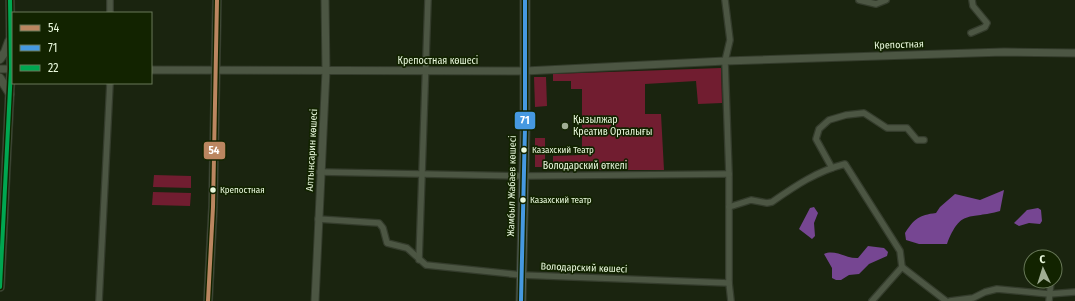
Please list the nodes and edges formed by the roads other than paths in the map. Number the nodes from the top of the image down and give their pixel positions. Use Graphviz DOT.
graph roads {
  1 [pos="10,0"];
  2 [pos="110,0"];
  3 [pos="217,0"];
  4 [pos="326,0"];
  5 [pos="428,0"];
  6 [pos="525,0"];
  7 [pos="725,0"];
  8 [pos="860,0"];
  9 [pos="886,0"];
  10 [pos="972,0"];
  11 [pos="110,12"];
  12 [pos="971,33"];
  13 [pos="12,40"];
  14 [pos="1075,53"];
  15 [pos="0,59"];
  16 [pos="724,60"];
  17 [pos="0,69"];
  18 [pos="12,69"];
  19 [pos="152,70"];
  20 [pos="216,70"];
  21 [pos="326,71"];
  22 [pos="425,71"];
  23 [pos="525,71"];
  24 [pos="0,78"];
  25 [pos="16,84"];
  26 [pos="110,84"];
  27 [pos="10,97"];
  28 [pos="924,140"];
  29 [pos="832,168"];
  30 [pos="320,172"];
  31 [pos="423,174"];
  32 [pos="729,174"];
  33 [pos="524,176"];
  34 [pos="729,207"];
  35 [pos="318,219"];
  36 [pos="420,260"];
  37 [pos="902,267"];
  38 [pos="521,275"];
  39 [pos="729,283"];
  40 [pos="0,287"];
  41 [pos="1050,289"];
  42 [pos="1075,292"];
  43 [pos="1049,294"];
  44 [pos="99,301"];
  45 [pos="208,301"];
  46 [pos="315,301"];
  47 [pos="521,301"];
  48 [pos="731,301"];
  49 [pos="872,301"];
  50 [pos="946,301"];
  51 [pos="950,301"];
  52 [pos="1049,301"];
  1 -- 13 [label="main road"];
  2 -- 11 [label="street"];
  3 -- 20 [label="main road"];
  4 -- 21 [label="street, Алтынсарин көшесі"];
  5 -- 22 [label="street"];
  6 -- 23 [label="main road, Жамбыл Жабаев көшесі"];
  7 -- 16 [label="street"];
  8 -- 9 [label="street"];
  10 -- 12 [label="street"];
  13 -- 15 [label="main road"];
  13 -- 18 [label="main road"];
  14 -- 16 [label="street, Крепостная"];
  16 -- 23 [label="street, Крепостная көшесі"];
  16 -- 32 [label="street"];
  17 -- 18 [label="street"];
  18 -- 27 [label="main road"];
  19 -- 20 [label="street, Крепостная көшесі"];
  20 -- 21 [label="street, Крепостная көшесі"];
  20 -- 45 [label="main road"];
  21 -- 22 [label="street, Крепостная көшесі"];
  21 -- 30 [label="street, Алтынсарин көшесі"];
  22 -- 23 [label="street, Крепостная көшесі"];
  22 -- 31 [label="street"];
  23 -- 33 [label="main road, Жамбыл Жабаев көшесі"];
  24 -- 27 [label="main road"];
  25 -- 27 [label="main road"];
  26 -- 44 [label="street"];
  27 -- 40 [label="main road"];
  28 -- 29 [label="street"];
  29 -- 34 [label="street"];
  29 -- 37 [label="street"];
  30 -- 31 [label="street, Володарский өткелі"];
  30 -- 35 [label="street, Алтынсарин көшесі"];
  31 -- 33 [label="street, Володарский өткелі"];
  31 -- 36 [label="street"];
  32 -- 33 [label="street, Володарский өткелі"];
  32 -- 34 [label="street"];
  33 -- 38 [label="main road, Жамбыл Жабаев көшесі"];
  34 -- 39 [label="street"];
  35 -- 36 [label="street, Володарский көшесі"];
  35 -- 46 [label="street, Алтынсарин көшесі"];
  36 -- 38 [label="street, Володарский көшесі"];
  37 -- 49 [label="street"];
  37 -- 50 [label="street"];
  38 -- 39 [label="street, Володарский көшесі"];
  38 -- 47 [label="main road, Жамбыл Жабаев көшесі"];
  39 -- 48 [label="street"];
  41 -- 43 [label="street"];
  42 -- 43 [label="street"];
  43 -- 51 [label="street"];
  43 -- 52 [label="street"];
}
